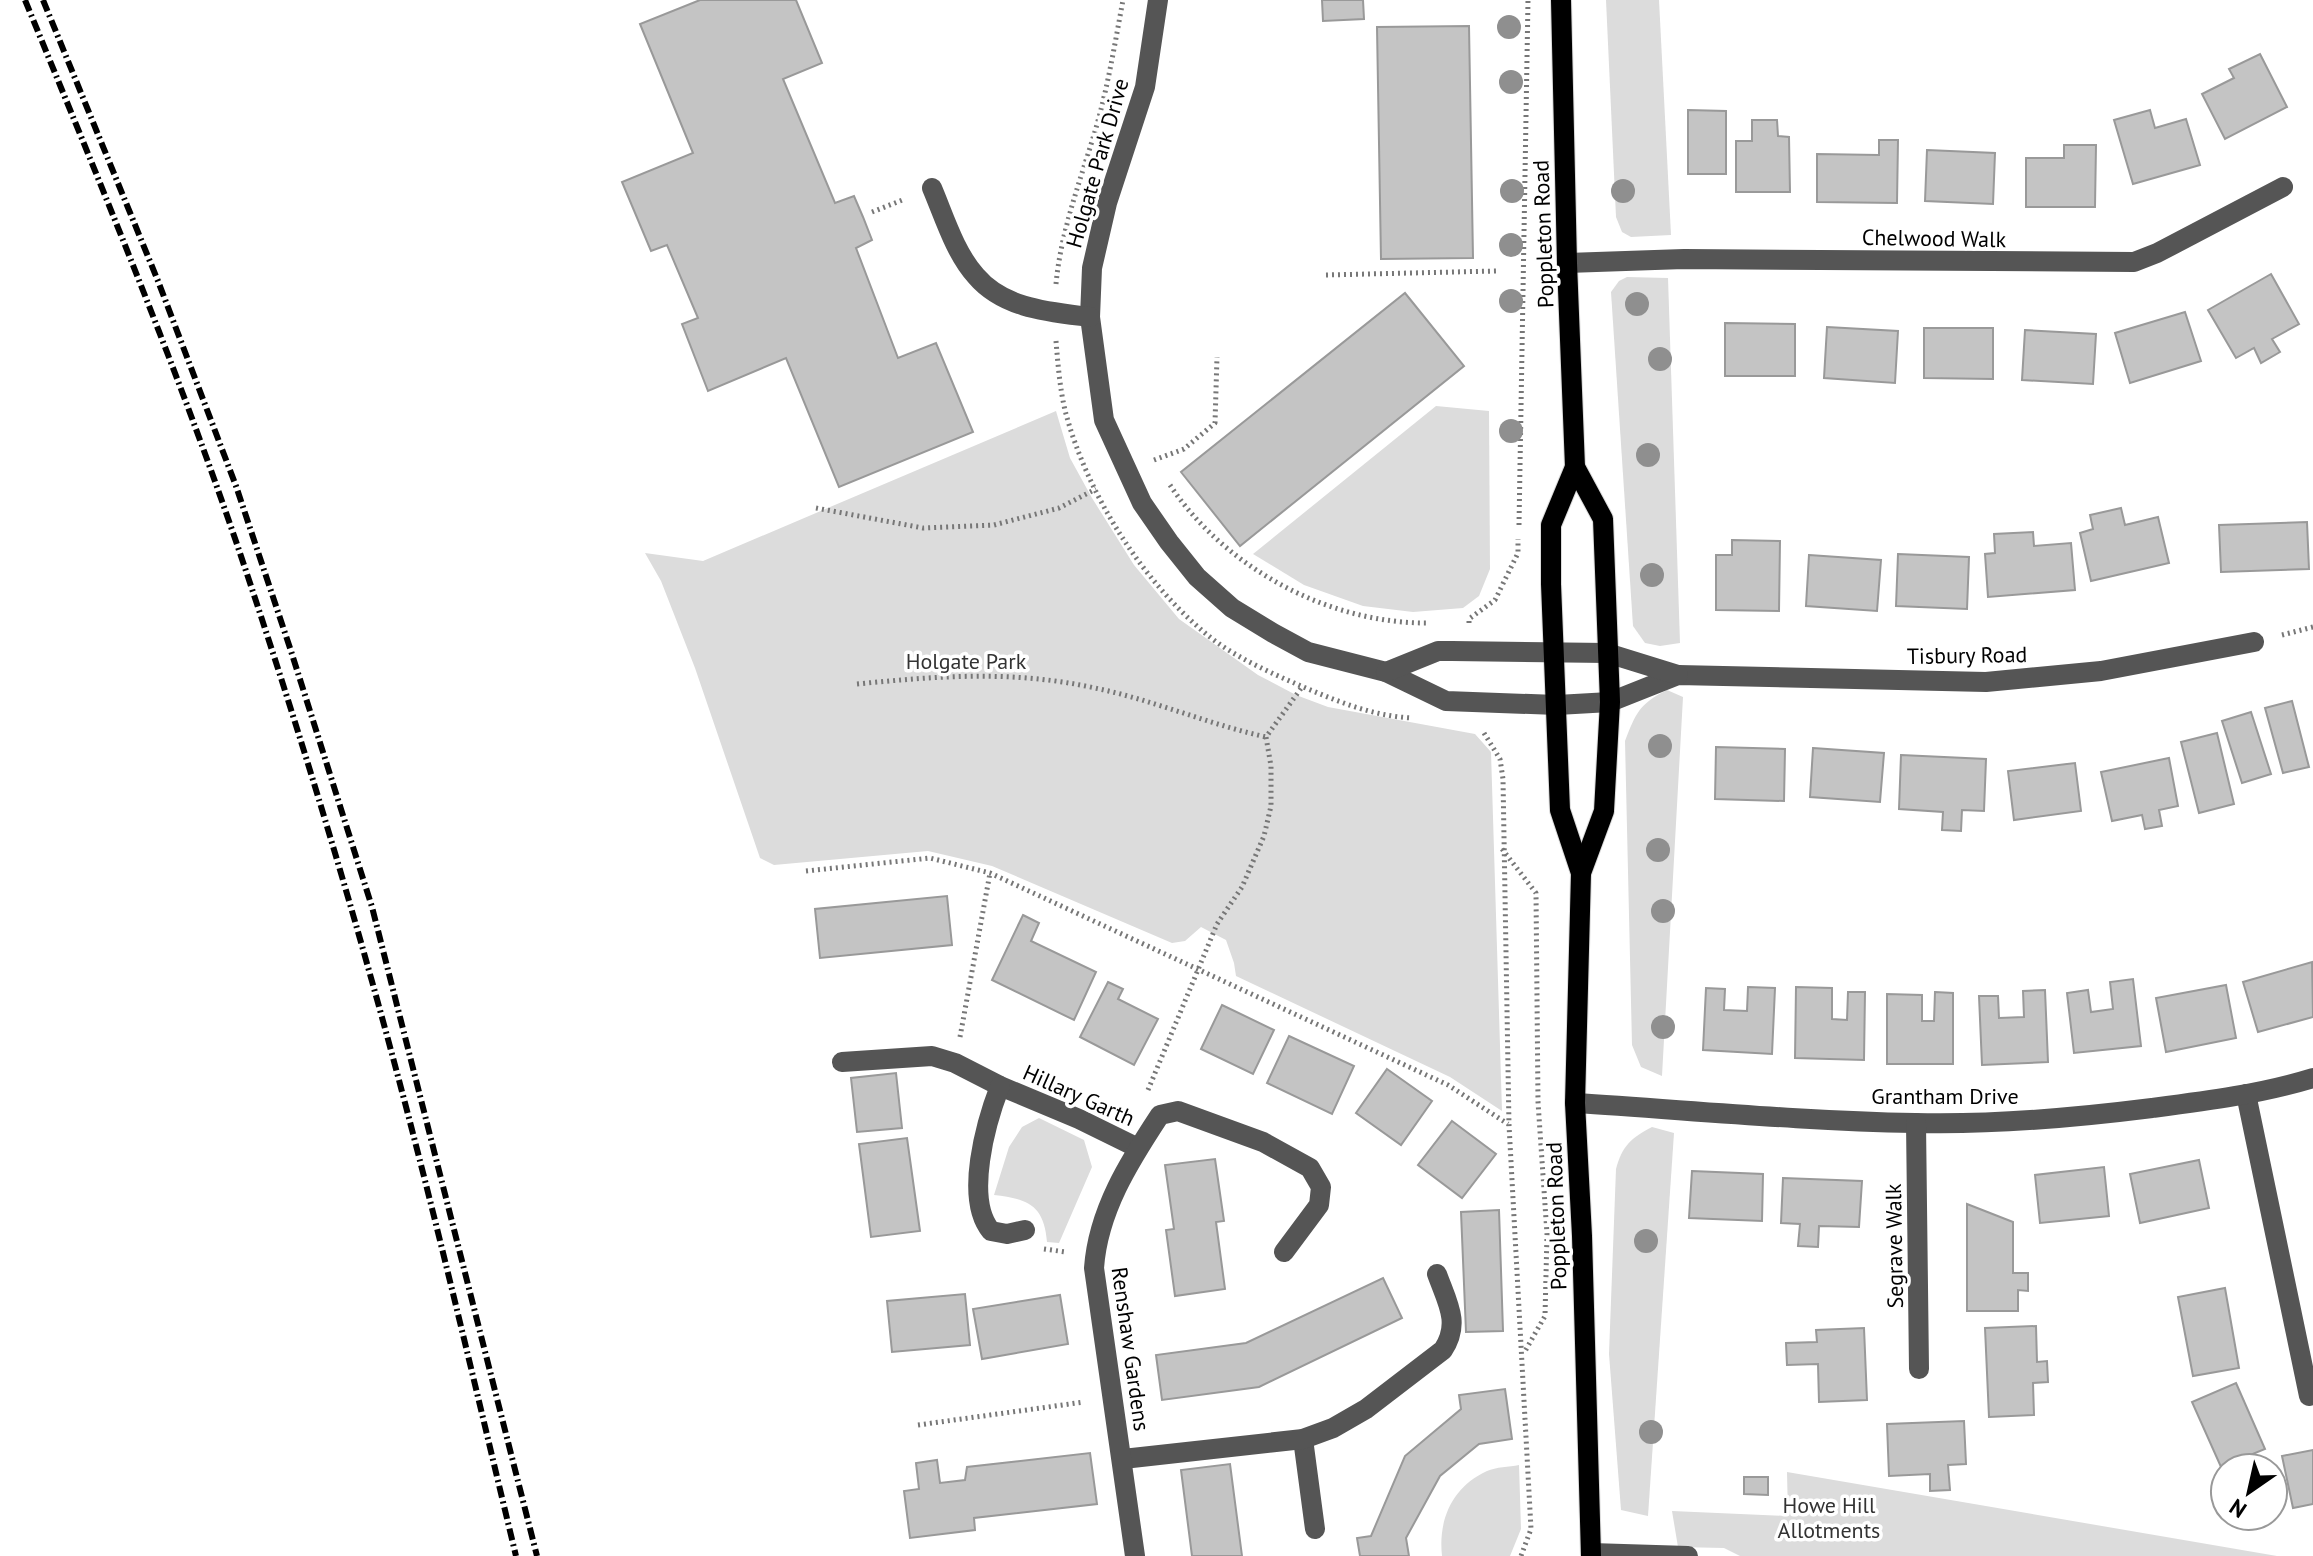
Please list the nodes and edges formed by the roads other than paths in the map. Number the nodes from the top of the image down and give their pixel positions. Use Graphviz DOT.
graph roads {
  1 [pos="1158,0"];
  2 [pos="1561,0"];
  3 [pos="2283,187"];
  4 [pos="932,188"];
  5 [pos="1567,263"];
  6 [pos="1090,317"];
  7 [pos="1575,467"];
  8 [pos="2254,642"];
  9 [pos="1554,653"];
  10 [pos="1607,653"];
  11 [pos="1386,672"];
  12 [pos="1678,675"];
  13 [pos="1610,702"];
  14 [pos="1557,705"];
  15 [pos="1581,873"];
  16 [pos="842,1062"];
  17 [pos="2313,1078"];
  18 [pos="1000,1086"];
  19 [pos="2246,1094"];
  20 [pos="1575,1103"];
  21 [pos="1916,1123"];
  22 [pos="1138,1148"];
  23 [pos="1025,1230"];
  24 [pos="1284,1252"];
  25 [pos="1437,1274"];
  26 [pos="1919,1369"];
  27 [pos="2309,1396"];
  28 [pos="1303,1439"];
  29 [pos="1123,1459"];
  30 [pos="1315,1529"];
  31 [pos="1591,1554"];
  32 [pos="1135,1556"];
  33 [pos="1688,1556"];
  1 -- 6 [label="street, Holgate Park Drive"];
  2 -- 5 [label="main road, Poppleton Road"];
  3 -- 5 [label="street, Chelwood Walk"];
  4 -- 6 [label="street"];
  5 -- 7 [label="main road, Poppleton Road"];
  6 -- 11 [label="street, Holgate Park Drive"];
  7 -- 9 [label="main road, Poppleton Road"];
  7 -- 10 [label="main road, Poppleton Road"];
  8 -- 12 [label="street, Tisbury Road"];
  9 -- 10 [label="street, Tisbury Road"];
  9 -- 11 [label="street"];
  9 -- 14 [label="main road, Poppleton Road"];
  10 -- 12 [label="street, Tisbury Road"];
  10 -- 13 [label="main road, Poppleton Road"];
  11 -- 14 [label="street, Holgate Park Drive"];
  12 -- 13 [label="street, Tisbury Road"];
  13 -- 14 [label="street, Holgate Park Drive"];
  13 -- 15 [label="main road, Poppleton Road"];
  14 -- 15 [label="main road, Poppleton Road"];
  15 -- 20 [label="main road, Poppleton Road"];
  16 -- 18 [label="street, Hillary Garth"];
  17 -- 19 [label="street, Grantham Drive"];
  18 -- 22 [label="street, Hillary Garth"];
  18 -- 23 [label="street, Hillary Garth"];
  19 -- 21 [label="street, Grantham Drive"];
  19 -- 27 [label="street"];
  20 -- 21 [label="street, Grantham Drive"];
  20 -- 31 [label="main road, Poppleton Road"];
  21 -- 26 [label="street, Segrave Walk"];
  22 -- 24 [label="street, Renshaw Gardens"];
  22 -- 29 [label="street, Renshaw Gardens"];
  25 -- 28 [label="street"];
  28 -- 29 [label="street"];
  28 -- 30 [label="street"];
  29 -- 32 [label="street, Renshaw Gardens"];
  31 -- 33 [label="street"];
}
